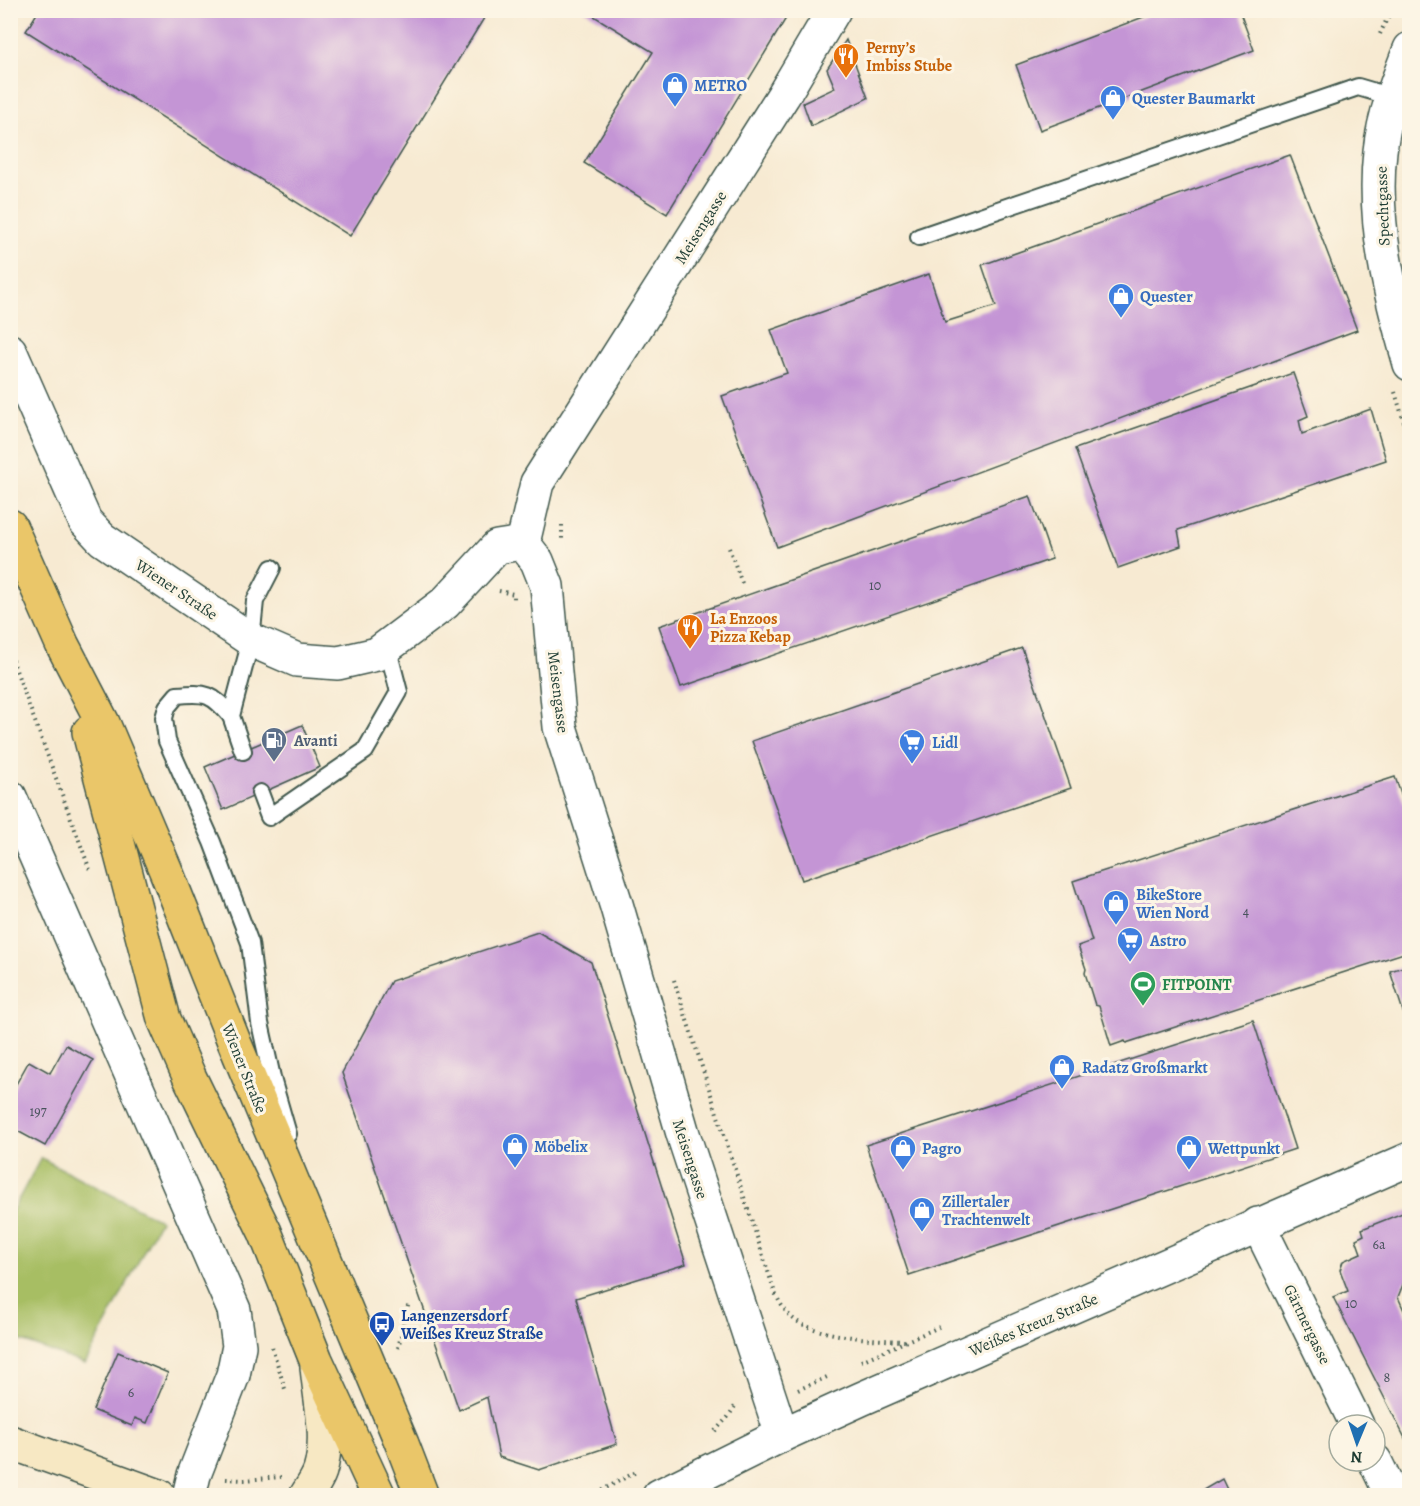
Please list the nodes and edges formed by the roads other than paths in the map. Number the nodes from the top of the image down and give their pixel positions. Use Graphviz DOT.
graph roads {
  1 [pos="834,10"];
  2 [pos="1410,49"];
  3 [pos="1392,97"];
  4 [pos="919,237"];
  5 [pos="10,351"];
  6 [pos="1410,364"];
  7 [pos="10,526"];
  8 [pos="523,543"];
  9 [pos="272,568"];
  10 [pos="251,639"];
  11 [pos="62,644"];
  12 [pos="387,646"];
  13 [pos="231,716"];
  14 [pos="243,751"];
  15 [pos="260,793"];
  16 [pos="10,797"];
  17 [pos="1410,1160"];
  18 [pos="303,1209"];
  19 [pos="1258,1224"];
  20 [pos="316,1360"];
  21 [pos="1352,1413"];
  22 [pos="782,1435"];
  23 [pos="10,1442"];
  24 [pos="1381,1473"];
  25 [pos="159,1496"];
  26 [pos="189,1496"];
  27 [pos="306,1496"];
  28 [pos="379,1496"];
  29 [pos="422,1496"];
  30 [pos="658,1496"];
  31 [pos="1392,1496"];
  1 -- 8 [label="street, Meisengasse"];
  2 -- 3 [label="street, Spechtgasse"];
  3 -- 4 [label="lane"];
  3 -- 6 [label="street, Spechtgasse"];
  5 -- 10 [label="street, Wiener Straße"];
  7 -- 11 [label="main road, Wiener Straße"];
  8 -- 12 [label="street, Wiener Straße"];
  8 -- 22 [label="street, Meisengasse"];
  9 -- 10 [label="lane"];
  10 -- 12 [label="street, Wiener Straße"];
  10 -- 13 [label="lane"];
  11 -- 18 [label="main road, Wiener Straße"];
  11 -- 20 [label="main road, Wiener Straße"];
  12 -- 15 [label="lane"];
  13 -- 14 [label="lane"];
  13 -- 18 [label="lane"];
  16 -- 26 [label="street"];
  17 -- 19 [label="street, Weißes Kreuz Straße"];
  18 -- 29 [label="main road, Wiener Straße"];
  19 -- 21 [label="street, Gärtnergasse"];
  19 -- 22 [label="street, Weißes Kreuz Straße"];
  20 -- 27 [label="main road"];
  20 -- 28 [label="main road, Wiener Straße"];
  22 -- 30 [label="street, Weißes Kreuz Straße"];
  23 -- 25 [label="main road"];
  24 -- 31 [label="street"];
}
